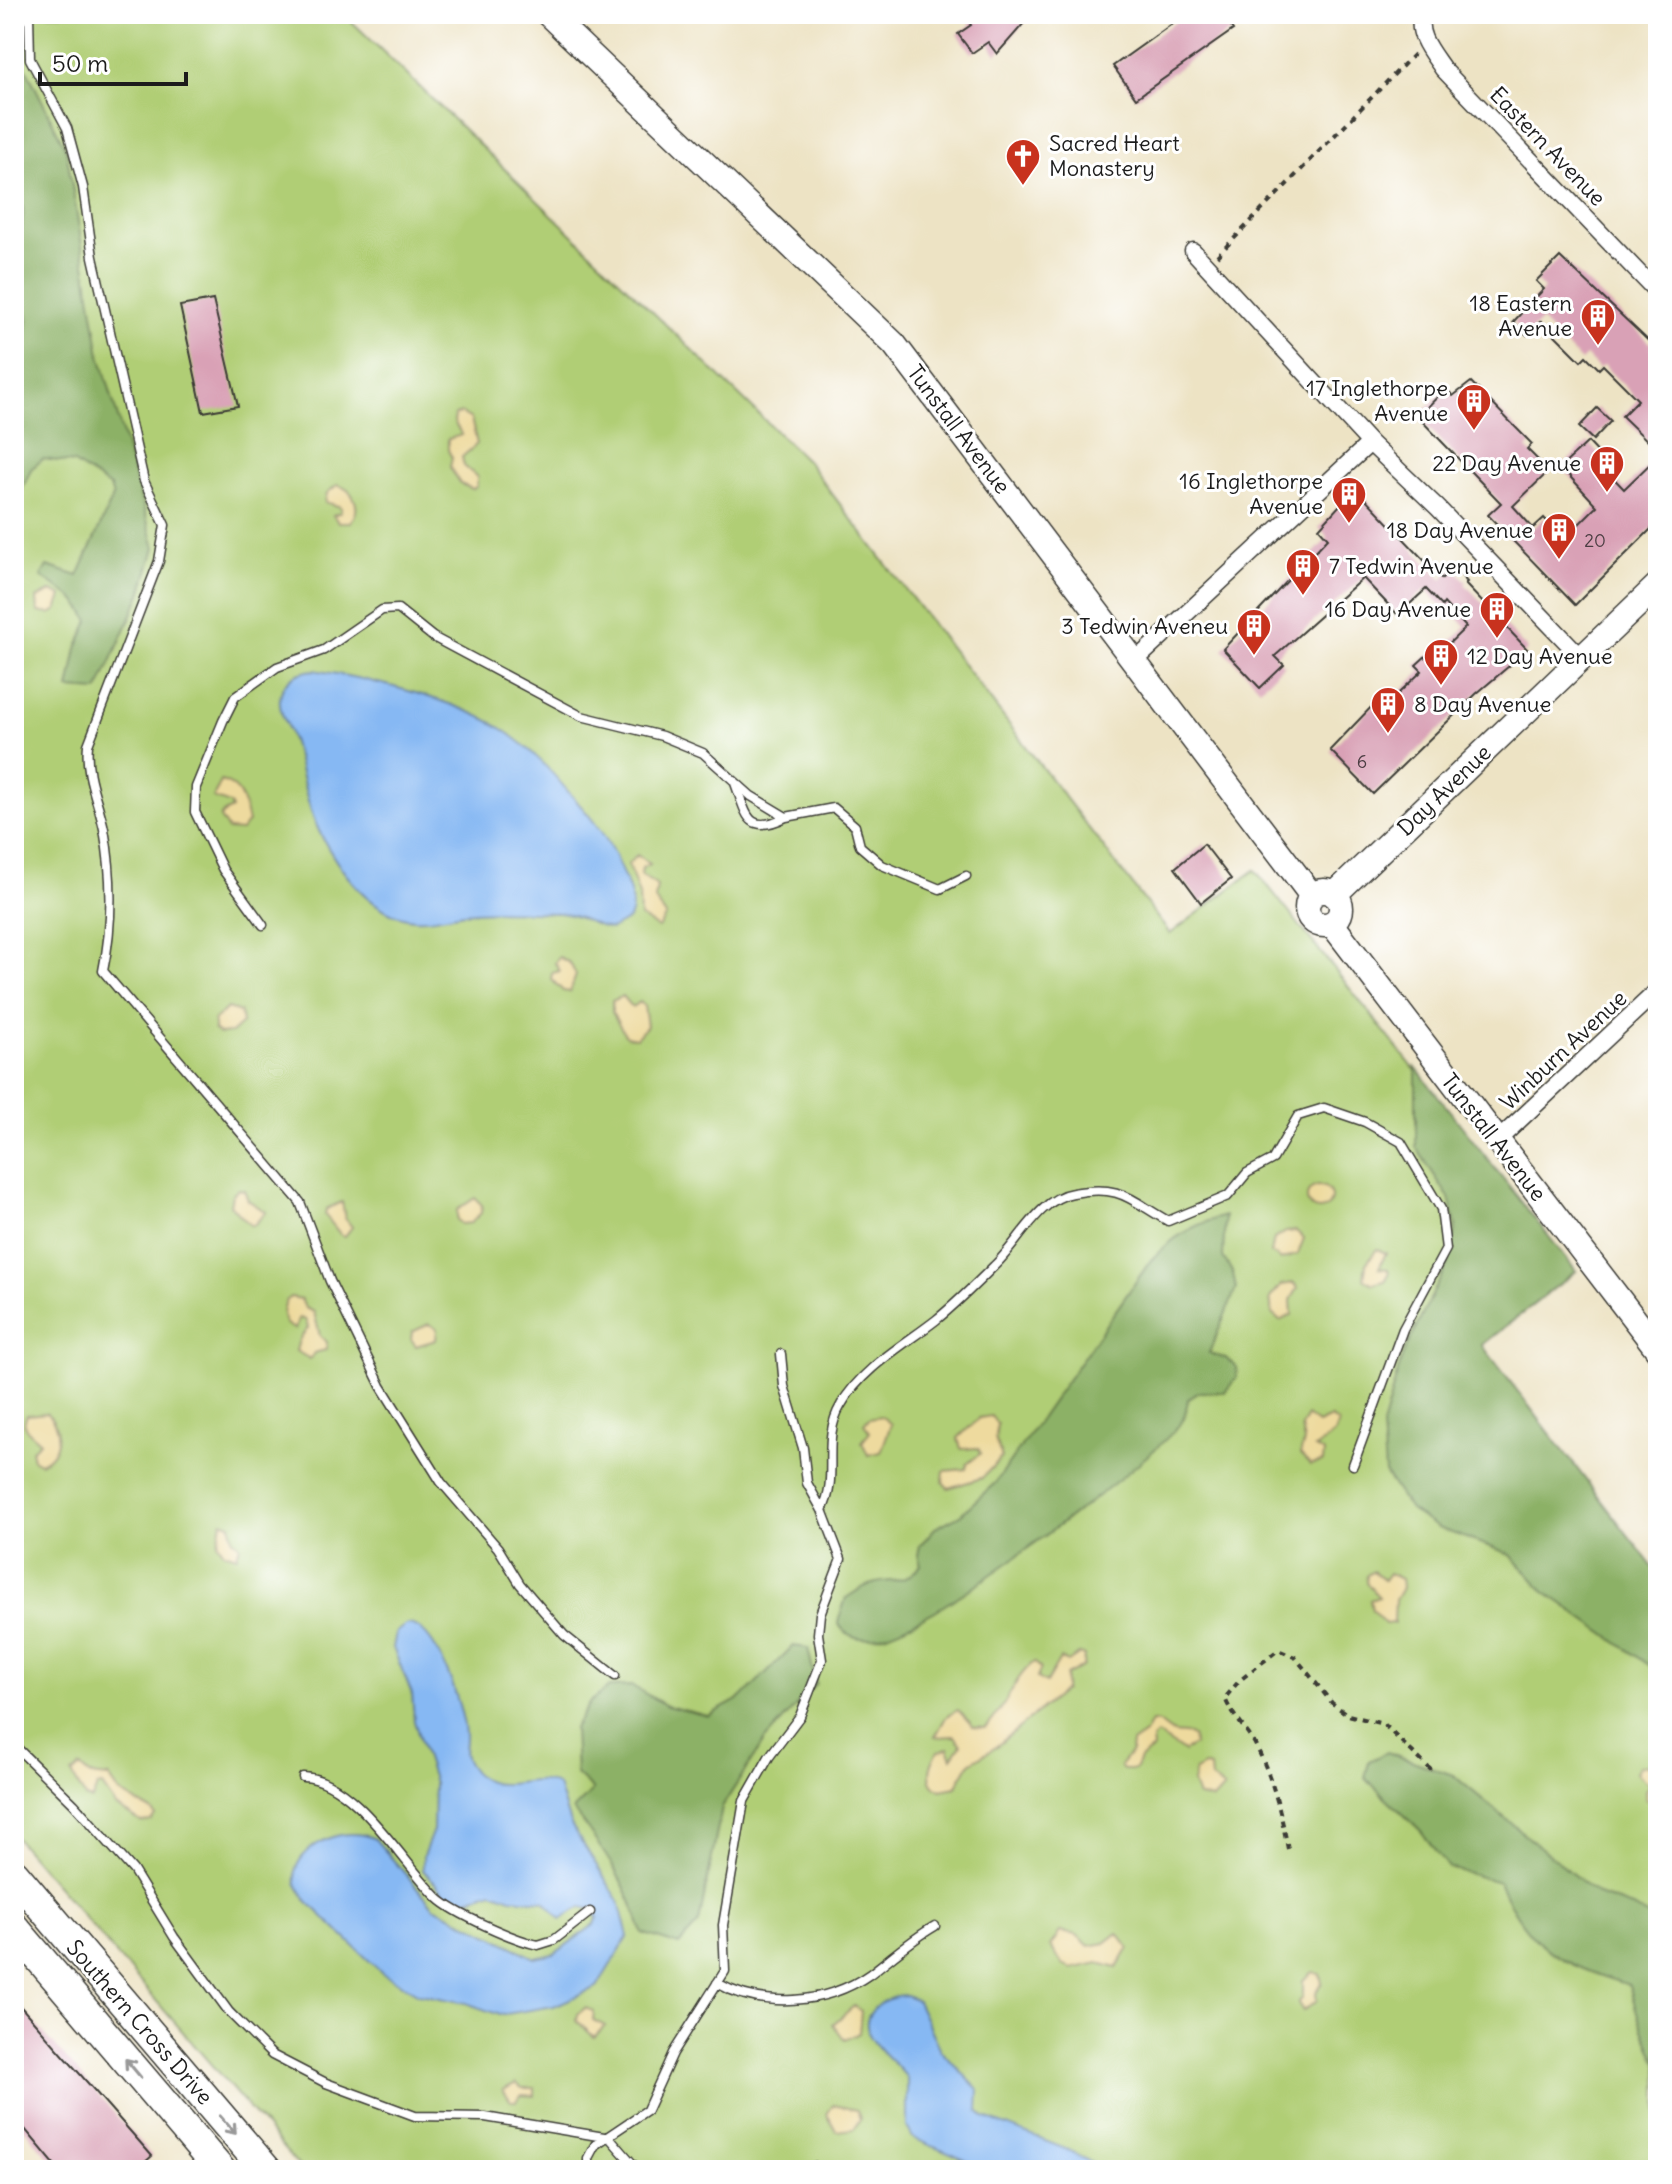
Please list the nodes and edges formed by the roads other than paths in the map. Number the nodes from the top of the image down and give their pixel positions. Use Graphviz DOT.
graph roads {
  1 [pos="29,14"];
  2 [pos="548,14"];
  3 [pos="1421,18"];
  4 [pos="1193,251"];
  5 [pos="1658,293"];
  6 [pos="1370,443"];
  7 [pos="1658,585"];
  8 [pos="1582,658"];
  9 [pos="1133,663"];
  10 [pos="735,783"];
  11 [pos="786,817"];
  12 [pos="966,876"];
  13 [pos="1323,896"];
  14 [pos="263,925"];
  15 [pos="1658,990"];
  16 [pos="1497,1141"];
  17 [pos="1658,1350"];
  18 [pos="781,1354"];
  19 [pos="1353,1465"];
  20 [pos="822,1510"];
  21 [pos="615,1676"];
  22 [pos="14,1745"];
  23 [pos="303,1777"];
  24 [pos="14,1874"];
  25 [pos="590,1912"];
  26 [pos="935,1926"];
  27 [pos="14,1928"];
  28 [pos="717,1983"];
  29 [pos="610,2138"];
  30 [pos="220,2170"];
  31 [pos="266,2170"];
  32 [pos="588,2170"];
  33 [pos="638,2170"];
  34 [pos="808,2170"];
  35 [pos="820,2170"];
  1 -- 21 [label="lane"];
  2 -- 9 [label="street, Tunstall Avenue"];
  3 -- 5 [label="street, Eastern Avenue"];
  4 -- 6 [label="street"];
  6 -- 8 [label="street"];
  6 -- 9 [label="street"];
  7 -- 8 [label="street, Day Avenue"];
  8 -- 13 [label="street, Day Avenue"];
  9 -- 13 [label="street, Tunstall Avenue"];
  10 -- 11 [label="lane"];
  10 -- 11 [label="lane"];
  10 -- 14 [label="lane"];
  11 -- 12 [label="lane"];
  13 -- 16 [label="street, Tunstall Avenue"];
  15 -- 16 [label="street, Winburn Avenue"];
  16 -- 17 [label="street, Tunstall Avenue"];
  18 -- 20 [label="lane"];
  19 -- 20 [label="lane"];
  20 -- 28 [label="lane"];
  22 -- 29 [label="lane"];
  23 -- 25 [label="lane"];
  24 -- 31 [label="highway, Southern Cross Drive, one-way"];
  26 -- 28 [label="lane"];
  30 -- 27 [label="highway, Southern Cross Drive, one-way"];
  28 -- 29 [label="lane"];
  29 -- 32 [label="lane"];
  29 -- 33 [label="lane"];
  34 -- 35 [label="lane"];
}
